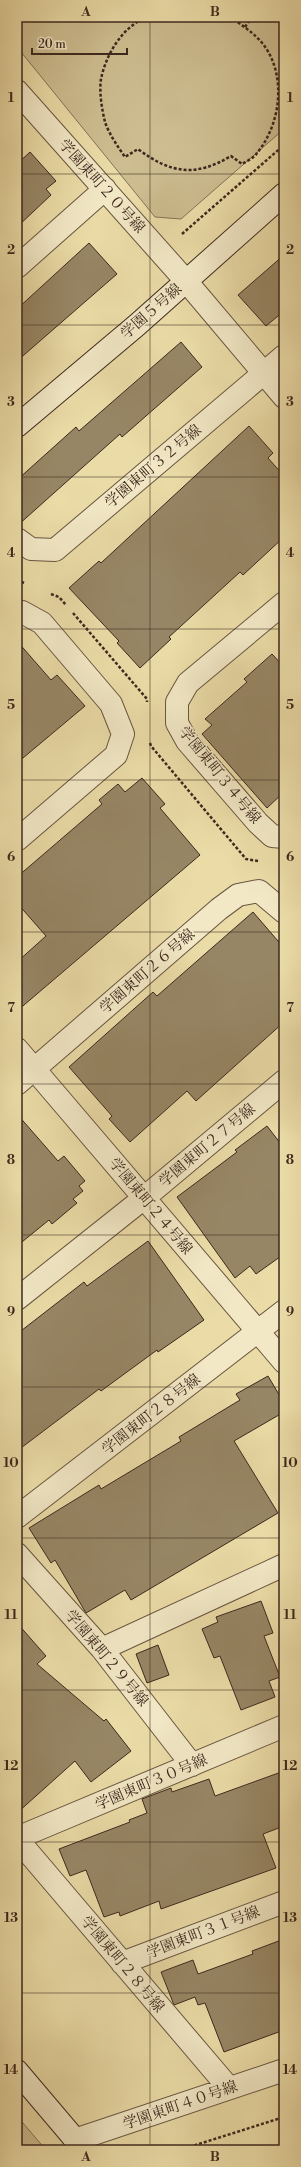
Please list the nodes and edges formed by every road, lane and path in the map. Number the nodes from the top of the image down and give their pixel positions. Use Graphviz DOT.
graph roads {
  1 [pos="146,17"];
  2 [pos="230,17"];
  3 [pos="252,17"];
  4 [pos="245,27"];
  5 [pos="17,91"];
  6 [pos="284,145"];
  7 [pos="105,189"];
  8 [pos="284,194"];
  9 [pos="161,253"];
  10 [pos="17,266"];
  11 [pos="186,281"];
  12 [pos="284,356"];
  13 [pos="263,372"];
  14 [pos="284,397"];
  15 [pos="17,426"];
  16 [pos="17,539"];
  17 [pos="284,602"];
  18 [pos="17,612"];
  19 [pos="284,837"];
  20 [pos="17,840"];
  21 [pos="284,912"];
  22 [pos="17,1049"];
  23 [pos="34,1069"];
  24 [pos="284,1081"];
  25 [pos="17,1084"];
  26 [pos="144,1198"];
  27 [pos="17,1299"];
  28 [pos="284,1311"];
  29 [pos="258,1332"];
  30 [pos="284,1362"];
  31 [pos="17,1517"];
  32 [pos="17,1554"];
  33 [pos="284,1565"];
  34 [pos="102,1649"];
  35 [pos="284,1726"];
  36 [pos="192,1765"];
  37 [pos="17,1838"];
  38 [pos="284,1902"];
  39 [pos="122,1963"];
  40 [pos="284,2070"];
  41 [pos="17,2071"];
  42 [pos="229,2088"];
  43 [pos="284,2117"];
  44 [pos="80,2145"];
  45 [pos="180,2150"];
  1 -- 4 [label="path"];
  2 -- 4 [label="path"];
  3 -- 4 [label="path"];
  5 -- 7 [label="street, 学園東町２０号線"];
  6 -- 9 [label="path"];
  7 -- 9 [label="street, 学園東町２０号線"];
  7 -- 10 [label="street"];
  8 -- 11 [label="street, 学園５号線"];
  9 -- 11 [label="street, 学園東町２０号線"];
  11 -- 13 [label="street, 学園東町２０号線"];
  11 -- 15 [label="street, 学園５号線"];
  12 -- 13 [label="street, 学園東町３２号線"];
  13 -- 14 [label="street, 学園東町２０号線"];
  13 -- 16 [label="street, 学園東町３２号線"];
  17 -- 19 [label="street, 学園東町３４号線"];
  18 -- 20 [label="street"];
  21 -- 23 [label="street, 学園東町２６号線"];
  22 -- 23 [label="street, 学園東町２４号線"];
  23 -- 25 [label="street, 学園東町２６号線"];
  23 -- 26 [label="street, 学園東町２４号線"];
  24 -- 26 [label="street, 学園東町２７号線"];
  26 -- 27 [label="street, 学園東町２７号線"];
  26 -- 29 [label="street, 学園東町２４号線"];
  28 -- 29 [label="street, 学園東町２８号線"];
  29 -- 30 [label="street, 学園東町２４号線"];
  29 -- 31 [label="street, 学園東町２８号線"];
  32 -- 34 [label="street, 学園東町２９号線"];
  33 -- 34 [label="street"];
  34 -- 36 [label="street, 学園東町２９号線"];
  35 -- 36 [label="street, 学園東町３０号線"];
  36 -- 37 [label="street, 学園東町３０号線"];
  37 -- 39 [label="street, 学園東町２８号線"];
  38 -- 39 [label="street, 学園東町３１号線"];
  39 -- 42 [label="street, 学園東町２８号線"];
  40 -- 42 [label="street, 学園東町４０号線"];
  41 -- 44 [label="street"];
  42 -- 44 [label="street, 学園東町４０号線"];
  43 -- 45 [label="path"];
}
